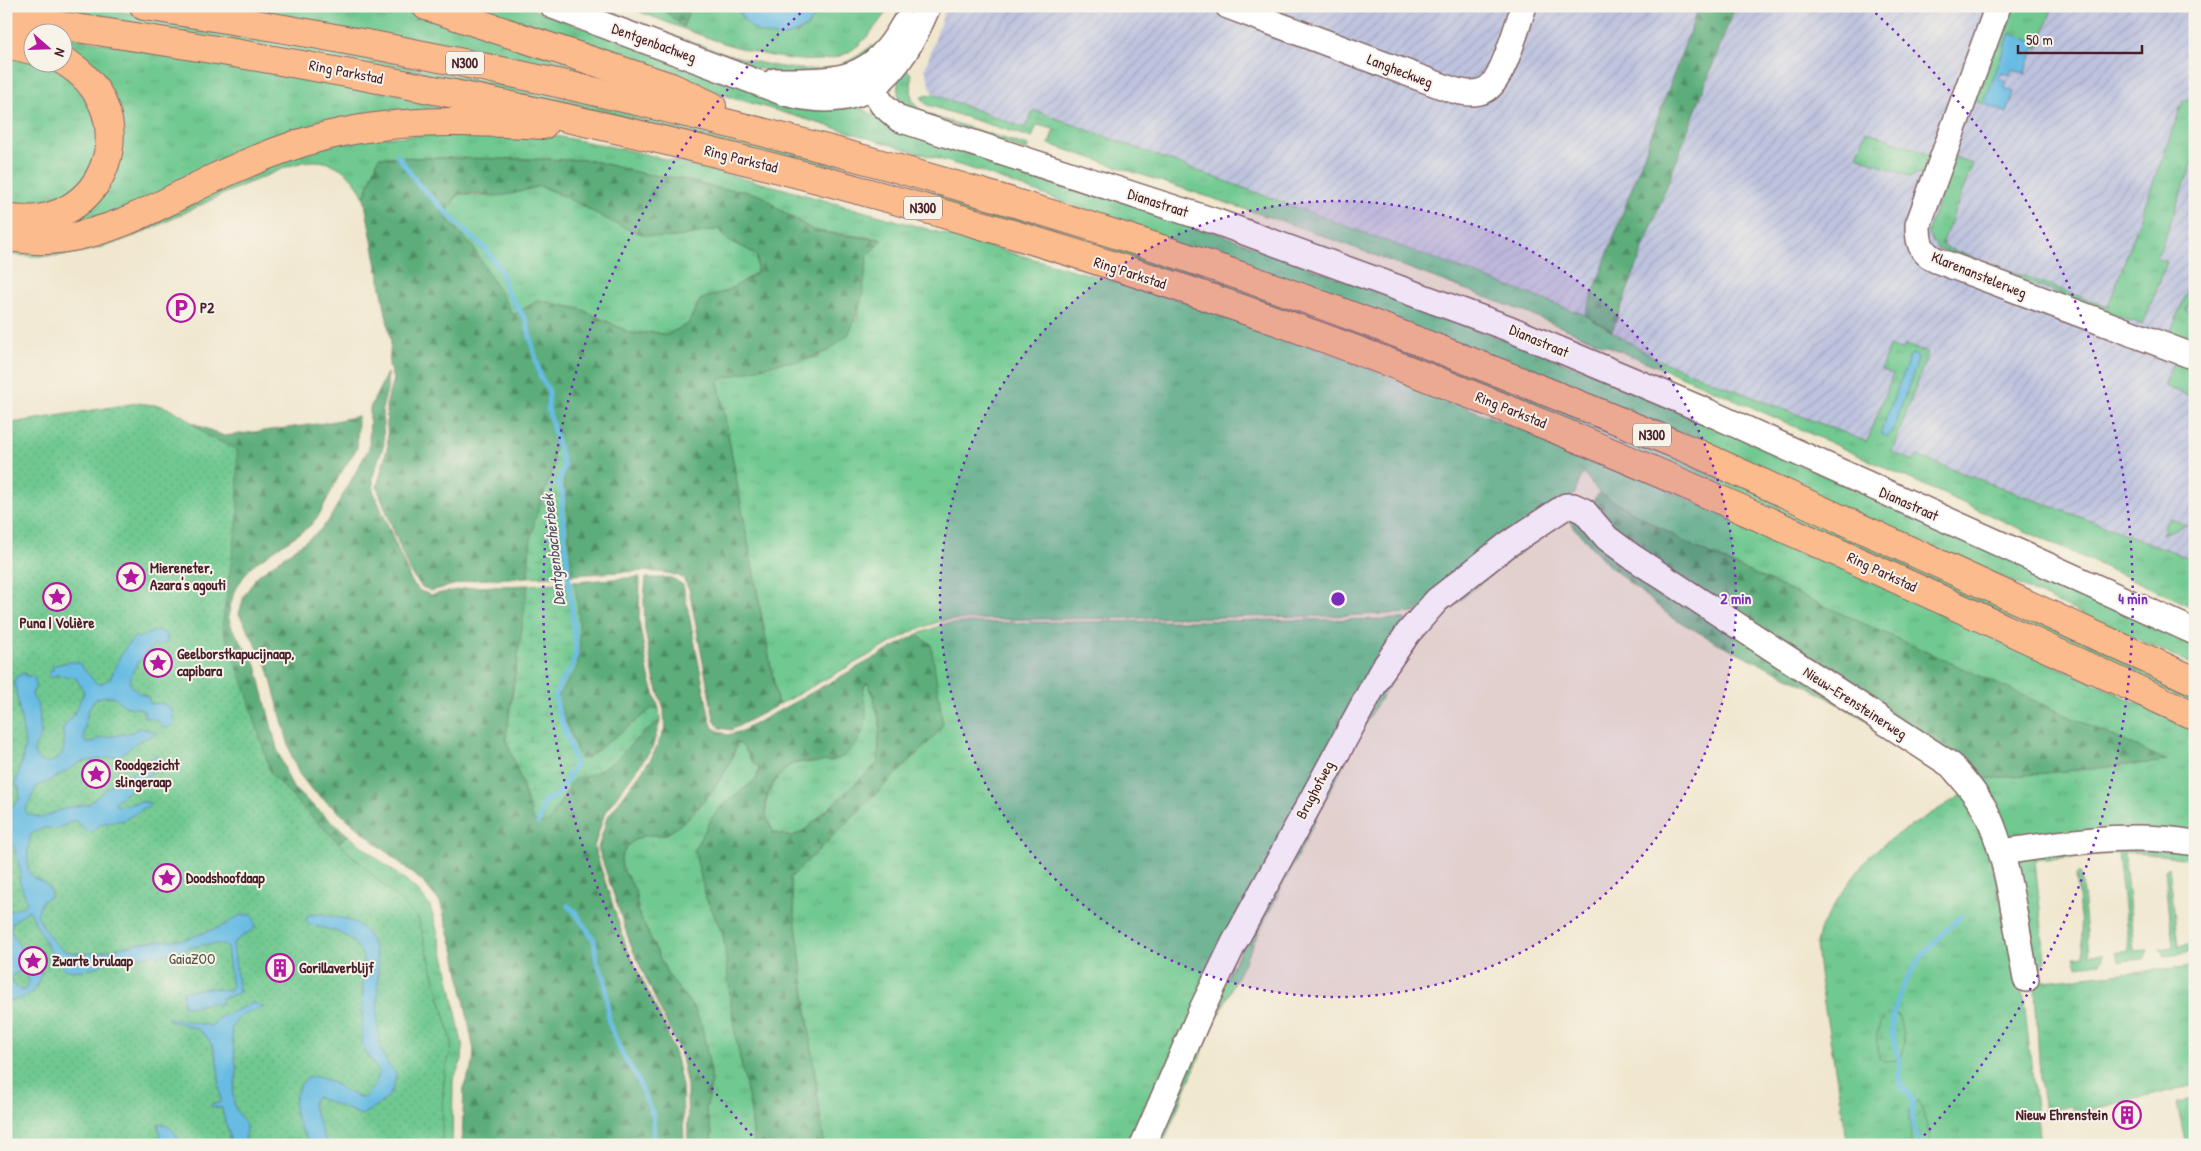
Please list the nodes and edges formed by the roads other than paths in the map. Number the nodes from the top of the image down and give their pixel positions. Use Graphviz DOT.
graph roads {
  1 [pos="144,6"];
  2 [pos="426,6"];
  3 [pos="553,6"];
  4 [pos="912,6"];
  5 [pos="928,6"];
  6 [pos="1228,6"];
  7 [pos="1524,6"];
  8 [pos="1998,6"];
  9 [pos="6,18"];
  10 [pos="6,44"];
  11 [pos="22,48"];
  12 [pos="72,66"];
  13 [pos="867,80"];
  14 [pos="624,130"];
  15 [pos="782,138"];
  16 [pos="6,218"];
  17 [pos="6,237"];
  18 [pos="2195,357"];
  19 [pos="1573,506"];
  20 [pos="2195,632"];
  21 [pos="2195,681"];
  22 [pos="2195,716"];
  23 [pos="2195,843"];
  24 [pos="2000,852"];
  25 [pos="2026,979"];
  26 [pos="1143,1145"];
  1 -- 15 [label="highway, Ring Parkstad / N300"];
  2 -- 15 [label="highway, N300"];
  3 -- 13 [label="street, Dentgenbachweg"];
  4 -- 13 [label="street"];
  5 -- 13 [label="street"];
  6 -- 7 [label="street, Langheckweg"];
  8 -- 18 [label="street, Klarenanstelerweg"];
  9 -- 14 [label="highway, Ring Parkstad / N300"];
  10 -- 11 [label="highway"];
  12 -- 16 [label="highway"];
  13 -- 20 [label="street, Dianastraat"];
  14 -- 17 [label="highway, N300"];
  14 -- 22 [label="highway, Ring Parkstad / N300"];
  15 -- 21 [label="highway, Ring Parkstad / N300"];
  19 -- 24 [label="street, Nieuw-Erensteinerweg"];
  19 -- 26 [label="street, Brughofweg"];
  23 -- 24 [label="street"];
  24 -- 25 [label="street, Nieuw-Erensteinerweg"];
}
